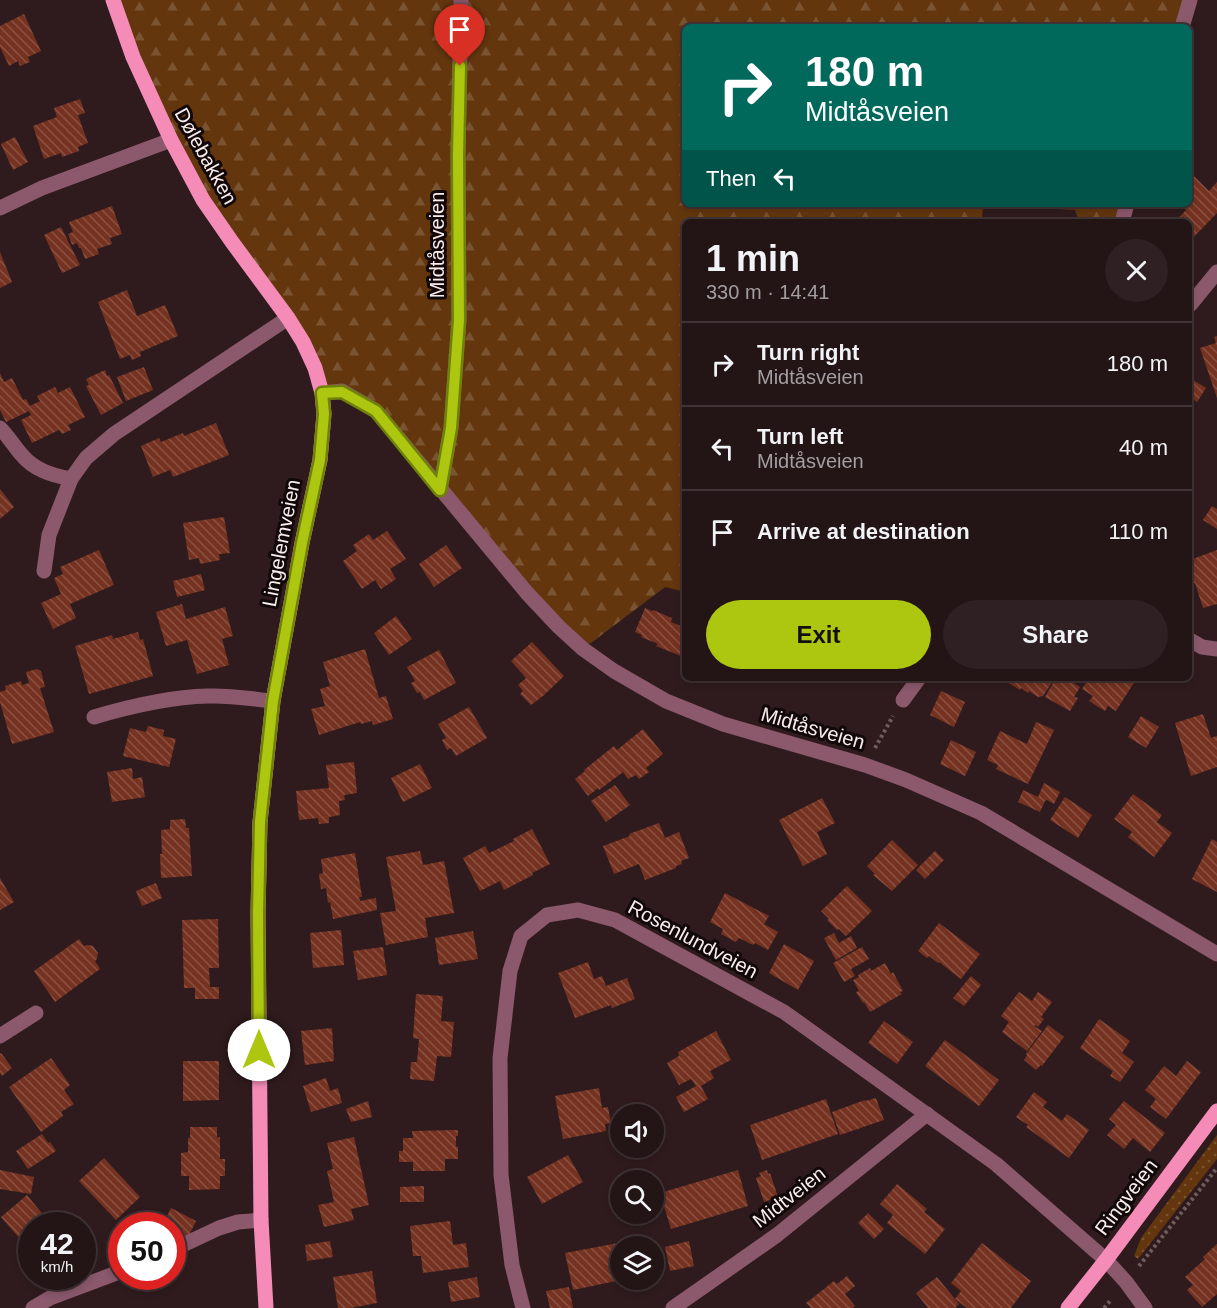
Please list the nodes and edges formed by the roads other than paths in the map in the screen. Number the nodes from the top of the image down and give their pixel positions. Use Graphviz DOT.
graph roads {
  1 [pos="114,0"];
  2 [pos="461,0"];
  3 [pos="1190,0"];
  4 [pos="1183,24"];
  5 [pos="171,140"];
  6 [pos="0,208"];
  7 [pos="1217,272"];
  8 [pos="1192,303"];
  9 [pos="288,318"];
  10 [pos="322,393"];
  11 [pos="0,429"];
  12 [pos="71,479"];
  13 [pos="440,490"];
  14 [pos="44,571"];
  15 [pos="1192,641"];
  16 [pos="1217,649"];
  17 [pos="917,681"];
  18 [pos="903,700"];
  19 [pos="273,701"];
  20 [pos="94,717"];
  21 [pos="1217,954"];
  22 [pos="36,1013"];
  23 [pos="0,1036"];
  24 [pos="1217,1111"];
  25 [pos="927,1114"];
  26 [pos="261,1220"];
  27 [pos="186,1243"];
  28 [pos="1106,1260"];
  29 [pos="108,1276"];
  30 [pos="33,1308"];
  31 [pos="266,1308"];
  32 [pos="523,1308"];
  33 [pos="673,1308"];
  34 [pos="1068,1308"];
  35 [pos="1145,1308"];
  1 -- 5 [label="main road, Dølebakken"];
  2 -- 13 [label="street, Midtåsveien"];
  3 -- 4 [label="street"];
  5 -- 6 [label="street"];
  5 -- 9 [label="main road, Dølebakken"];
  7 -- 8 [label="street"];
  9 -- 10 [label="main road, Dølebakken"];
  9 -- 12 [label="street"];
  10 -- 13 [label="street, Midtåsveien"];
  10 -- 19 [label="main road, Lingelemveien"];
  11 -- 12 [label="street"];
  12 -- 14 [label="street"];
  13 -- 21 [label="street, Midtåsveien"];
  15 -- 16 [label="street"];
  17 -- 18 [label="street"];
  19 -- 20 [label="street"];
  19 -- 26 [label="main road, Lingelemveien"];
  22 -- 23 [label="street"];
  24 -- 28 [label="main road, Ringveien"];
  25 -- 28 [label="street, Rosenlundveien"];
  25 -- 32 [label="street, Rosenlundveien"];
  25 -- 33 [label="street, Midtveien"];
  26 -- 27 [label="street"];
  26 -- 31 [label="main road, Lingelemveien"];
  28 -- 34 [label="main road, Ringveien"];
  28 -- 35 [label="street, Rosenlundveien"];
  29 -- 30 [label="street"];
}
